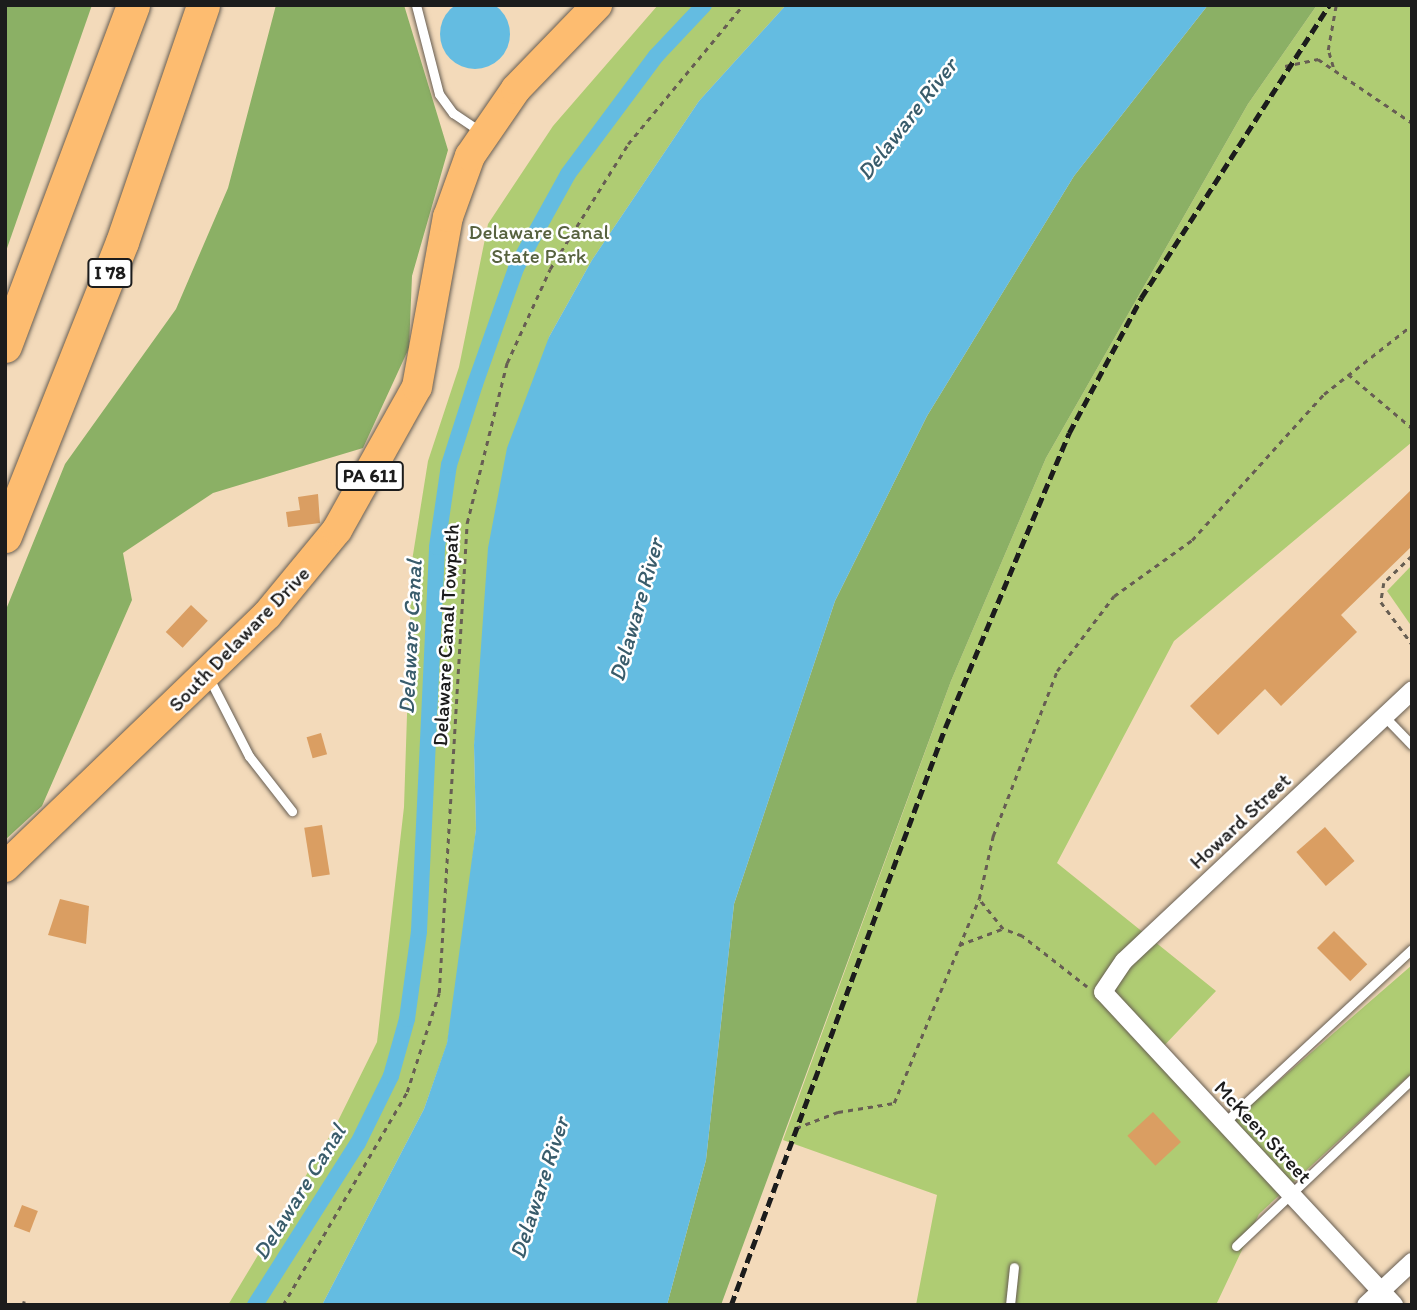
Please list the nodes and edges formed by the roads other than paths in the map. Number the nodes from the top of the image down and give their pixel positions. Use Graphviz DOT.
graph roads {
  1 [pos="133,5"];
  2 [pos="203,5"];
  3 [pos="416,5"];
  4 [pos="597,5"];
  5 [pos="483,134"];
  6 [pos="5,346"];
  7 [pos="5,536"];
  8 [pos="208,674"];
  9 [pos="1412,691"];
  10 [pos="1384,716"];
  11 [pos="1412,745"];
  12 [pos="292,811"];
  13 [pos="5,867"];
  14 [pos="1412,949"];
  15 [pos="1104,988"];
  16 [pos="1412,1079"];
  17 [pos="1224,1123"];
  18 [pos="1290,1194"];
  19 [pos="1236,1246"];
  20 [pos="1412,1262"];
  21 [pos="1014,1267"];
  22 [pos="1381,1291"];
  23 [pos="1010,1305"];
  24 [pos="1366,1305"];
  25 [pos="1394,1305"];
  1 -- 6 [label="highway"];
  2 -- 7 [label="highway, I 78"];
  3 -- 5 [label="lane"];
  4 -- 5 [label="highway, South Delaware Drive / PA 611"];
  5 -- 8 [label="highway, South Delaware Drive / PA 611"];
  8 -- 12 [label="lane"];
  8 -- 13 [label="highway, South Delaware Drive / PA 611"];
  9 -- 10 [label="street, Howard Street"];
  10 -- 11 [label="lane"];
  10 -- 15 [label="street, Howard Street"];
  14 -- 17 [label="lane"];
  15 -- 17 [label="street, McKeen Street"];
  16 -- 18 [label="lane"];
  17 -- 18 [label="street, McKeen Street"];
  18 -- 19 [label="lane"];
  18 -- 22 [label="street, McKeen Street"];
  20 -- 22 [label="street"];
  21 -- 23 [label="lane"];
  22 -- 24 [label="street"];
  22 -- 25 [label="street, McKeen Street"];
}
